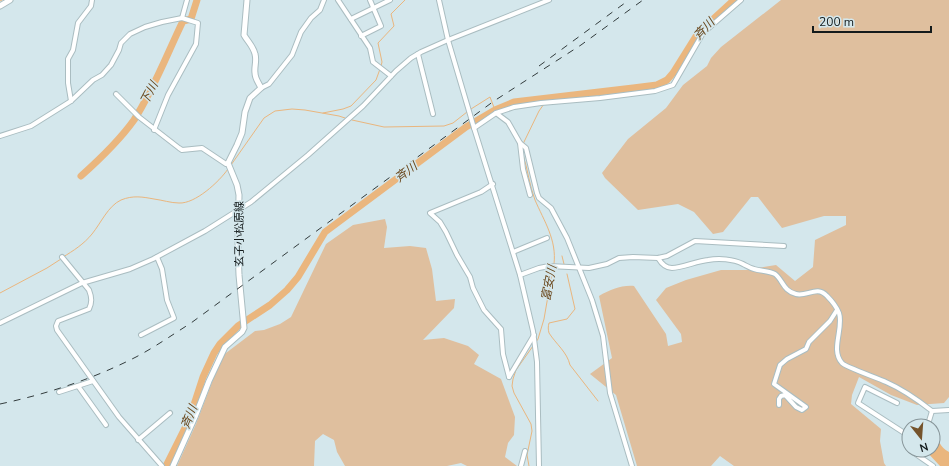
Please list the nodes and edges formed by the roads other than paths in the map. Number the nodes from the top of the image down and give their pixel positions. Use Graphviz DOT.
graph roads {
  1 [pos="10,0"];
  2 [pos="92,0"];
  3 [pos="187,0"];
  4 [pos="247,0"];
  5 [pos="324,0"];
  6 [pos="346,0"];
  7 [pos="370,0"];
  8 [pos="390,0"];
  9 [pos="439,0"];
  10 [pos="549,0"];
  11 [pos="741,0"];
  12 [pos="340,1"];
  13 [pos="0,6"];
  14 [pos="374,8"];
  15 [pos="182,18"];
  16 [pos="351,19"];
  17 [pos="362,36"];
  18 [pos="448,40"];
  19 [pos="418,54"];
  20 [pos="391,76"];
  21 [pos="261,88"];
  22 [pos="116,94"];
  23 [pos="71,100"];
  24 [pos="496,113"];
  25 [pos="433,114"];
  26 [pos="474,128"];
  27 [pos="154,130"];
  28 [pos="0,136"];
  29 [pos="520,143"];
  30 [pos="228,164"];
  31 [pos="493,184"];
  32 [pos="530,195"];
  33 [pos="239,210"];
  34 [pos="546,238"];
  35 [pos="784,246"];
  36 [pos="513,252"];
  37 [pos="62,257"];
  38 [pos="157,257"];
  39 [pos="658,258"];
  40 [pos="580,268"];
  41 [pos="520,275"];
  42 [pos="82,282"];
  43 [pos="837,310"];
  44 [pos="0,323"];
  45 [pos="533,334"];
  46 [pos="141,335"];
  47 [pos="92,381"];
  48 [pos="78,386"];
  49 [pos="59,392"];
  50 [pos="897,403"];
  51 [pos="779,405"];
  52 [pos="949,409"];
  53 [pos="932,411"];
  54 [pos="170,414"];
  55 [pos="930,418"];
  56 [pos="106,425"];
  57 [pos="901,431"];
  58 [pos="138,440"];
  59 [pos="525,451"];
  60 [pos="922,458"];
  61 [pos="162,466"];
  62 [pos="173,466"];
  63 [pos="521,466"];
  64 [pos="539,466"];
  65 [pos="632,466"];
  66 [pos="933,466"];
  1 -- 13 [label="main road"];
  2 -- 23 [label="street"];
  3 -- 15 [label="street"];
  4 -- 21 [label="main road"];
  5 -- 21 [label="street"];
  6 -- 12 [label="street"];
  7 -- 14 [label="street"];
  8 -- 14 [label="street"];
  9 -- 18 [label="street"];
  10 -- 18 [label="street"];
  11 -- 24 [label="street"];
  12 -- 16 [label="street"];
  14 -- 16 [label="street"];
  14 -- 17 [label="street"];
  15 -- 23 [label="street"];
  15 -- 27 [label="street"];
  16 -- 17 [label="street"];
  17 -- 20 [label="street"];
  18 -- 19 [label="street"];
  18 -- 26 [label="street"];
  19 -- 20 [label="street"];
  19 -- 25 [label="street"];
  20 -- 33 [label="street"];
  21 -- 30 [label="main road"];
  22 -- 27 [label="street"];
  23 -- 28 [label="street"];
  24 -- 26 [label="street"];
  24 -- 29 [label="street"];
  26 -- 31 [label="street"];
  27 -- 30 [label="street"];
  29 -- 32 [label="street"];
  29 -- 40 [label="street"];
  30 -- 33 [label="main road, 玄子小松原線"];
  31 -- 36 [label="street"];
  31 -- 45 [label="street"];
  33 -- 38 [label="street"];
  33 -- 62 [label="main road, 玄子小松原線"];
  34 -- 36 [label="street"];
  35 -- 39 [label="street"];
  36 -- 41 [label="street"];
  37 -- 42 [label="street"];
  38 -- 42 [label="street"];
  38 -- 46 [label="street"];
  39 -- 40 [label="street"];
  39 -- 43 [label="street"];
  40 -- 41 [label="street"];
  40 -- 65 [label="street"];
  41 -- 45 [label="street"];
  42 -- 44 [label="street"];
  42 -- 47 [label="street"];
  43 -- 51 [label="street"];
  43 -- 53 [label="street"];
  45 -- 64 [label="street"];
  47 -- 48 [label="street"];
  47 -- 58 [label="street"];
  48 -- 49 [label="street"];
  48 -- 56 [label="street"];
  50 -- 57 [label="street"];
  52 -- 53 [label="street"];
  53 -- 55 [label="street"];
  54 -- 58 [label="street"];
  58 -- 61 [label="street"];
  59 -- 63 [label="street"];
  60 -- 66 [label="street"];
}
